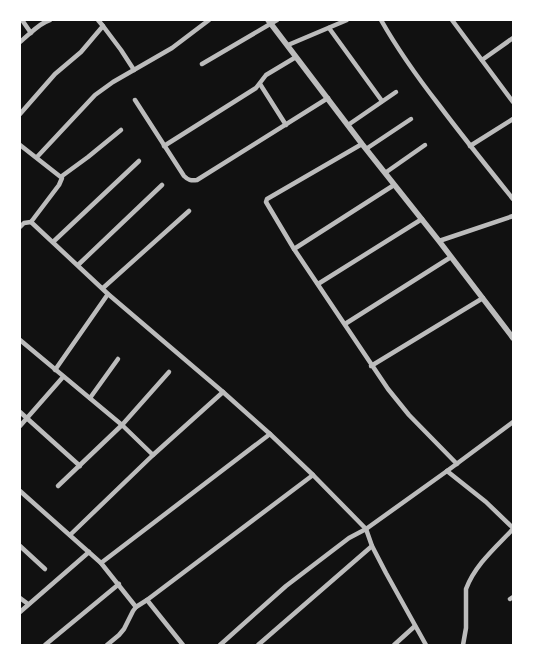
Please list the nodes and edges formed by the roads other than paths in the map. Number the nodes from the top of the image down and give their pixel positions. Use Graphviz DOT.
graph roads {
  1 [pos="22,20"];
  2 [pos="50,20"];
  3 [pos="98,20"];
  4 [pos="210,20"];
  5 [pos="347,20"];
  6 [pos="381,20"];
  7 [pos="452,20"];
  8 [pos="272,21"];
  9 [pos="103,26"];
  10 [pos="329,28"];
  11 [pos="31,33"];
  12 [pos="513,38"];
  13 [pos="20,42"];
  14 [pos="288,46"];
  15 [pos="296,57"];
  16 [pos="482,60"];
  17 [pos="202,64"];
  18 [pos="134,70"];
  19 [pos="260,84"];
  20 [pos="396,92"];
  21 [pos="328,98"];
  22 [pos="135,100"];
  23 [pos="382,101"];
  24 [pos="513,102"];
  25 [pos="20,114"];
  26 [pos="513,119"];
  27 [pos="411,120"];
  28 [pos="286,125"];
  29 [pos="348,125"];
  30 [pos="121,130"];
  31 [pos="20,145"];
  32 [pos="425,145"];
  33 [pos="164,146"];
  34 [pos="364,146"];
  35 [pos="470,146"];
  36 [pos="37,157"];
  37 [pos="139,161"];
  38 [pos="385,173"];
  39 [pos="62,176"];
  40 [pos="162,185"];
  41 [pos="394,185"];
  42 [pos="513,199"];
  43 [pos="189,211"];
  44 [pos="513,216"];
  45 [pos="422,219"];
  46 [pos="31,222"];
  47 [pos="20,227"];
  48 [pos="439,241"];
  49 [pos="53,242"];
  50 [pos="294,249"];
  51 [pos="451,256"];
  52 [pos="78,265"];
  53 [pos="318,284"];
  54 [pos="103,288"];
  55 [pos="108,294"];
  56 [pos="482,298"];
  57 [pos="345,324"];
  58 [pos="513,338"];
  59 [pos="20,340"];
  60 [pos="118,359"];
  61 [pos="371,366"];
  62 [pos="55,370"];
  63 [pos="169,372"];
  64 [pos="63,377"];
  65 [pos="223,392"];
  66 [pos="90,398"];
  67 [pos="20,412"];
  68 [pos="27,418"];
  69 [pos="513,422"];
  70 [pos="122,425"];
  71 [pos="20,426"];
  72 [pos="270,434"];
  73 [pos="153,456"];
  74 [pos="457,464"];
  75 [pos="80,466"];
  76 [pos="447,471"];
  77 [pos="313,475"];
  78 [pos="58,486"];
  79 [pos="20,491"];
  80 [pos="366,528"];
  81 [pos="513,529"];
  82 [pos="70,535"];
  83 [pos="20,546"];
  84 [pos="372,546"];
  85 [pos="89,552"];
  86 [pos="101,563"];
  87 [pos="45,569"];
  88 [pos="119,584"];
  89 [pos="20,598"];
  90 [pos="147,600"];
  91 [pos="28,604"];
  92 [pos="136,607"];
  93 [pos="20,612"];
  94 [pos="415,626"];
  95 [pos="45,645"];
  96 [pos="107,645"];
  97 [pos="183,645"];
  98 [pos="220,645"];
  99 [pos="258,645"];
  100 [pos="394,645"];
  101 [pos="426,645"];
  102 [pos="463,645"];
  1 -- 11 [label="street"];
  2 -- 11 [label="street"];
  3 -- 9 [label="street"];
  4 -- 18 [label="street"];
  5 -- 10 [label="street"];
  6 -- 35 [label="street"];
  7 -- 16 [label="street"];
  8 -- 14 [label="street"];
  8 -- 17 [label="street"];
  9 -- 18 [label="street"];
  9 -- 25 [label="street"];
  10 -- 14 [label="street"];
  10 -- 23 [label="street"];
  11 -- 13 [label="street"];
  12 -- 16 [label="street"];
  14 -- 15 [label="street"];
  15 -- 19 [label="street"];
  15 -- 21 [label="street"];
  16 -- 24 [label="street"];
  18 -- 36 [label="street"];
  19 -- 28 [label="street"];
  19 -- 33 [label="street"];
  20 -- 23 [label="street"];
  21 -- 28 [label="street"];
  21 -- 29 [label="street"];
  22 -- 33 [label="street"];
  23 -- 29 [label="street"];
  26 -- 35 [label="street"];
  27 -- 34 [label="street"];
  28 -- 33 [label="street"];
  29 -- 34 [label="street"];
  30 -- 39 [label="street"];
  31 -- 36 [label="street"];
  32 -- 38 [label="street"];
  34 -- 38 [label="street"];
  34 -- 50 [label="street"];
  35 -- 42 [label="street"];
  36 -- 39 [label="street"];
  37 -- 49 [label="street"];
  38 -- 41 [label="street"];
  39 -- 46 [label="street"];
  40 -- 52 [label="street"];
  41 -- 45 [label="street"];
  41 -- 50 [label="street"];
  43 -- 54 [label="street"];
  44 -- 48 [label="street"];
  45 -- 48 [label="street"];
  45 -- 53 [label="street"];
  46 -- 47 [label="street"];
  46 -- 49 [label="street"];
  48 -- 51 [label="street"];
  49 -- 52 [label="street"];
  50 -- 53 [label="street"];
  51 -- 56 [label="street"];
  51 -- 57 [label="street"];
  52 -- 54 [label="street"];
  53 -- 57 [label="street"];
  54 -- 55 [label="street"];
  55 -- 62 [label="street"];
  55 -- 65 [label="street"];
  56 -- 58 [label="street"];
  56 -- 61 [label="street"];
  57 -- 61 [label="street"];
  59 -- 62 [label="street"];
  60 -- 66 [label="street"];
  61 -- 74 [label="street"];
  62 -- 64 [label="street"];
  63 -- 70 [label="street"];
  64 -- 66 [label="street"];
  64 -- 68 [label="street"];
  65 -- 72 [label="street"];
  65 -- 73 [label="street"];
  66 -- 70 [label="street"];
  67 -- 68 [label="street"];
  68 -- 71 [label="street"];
  68 -- 75 [label="street"];
  69 -- 74 [label="street"];
  70 -- 73 [label="street"];
  70 -- 75 [label="street"];
  72 -- 77 [label="street"];
  72 -- 86 [label="street"];
  73 -- 82 [label="street"];
  74 -- 76 [label="street"];
  75 -- 78 [label="street"];
  76 -- 80 [label="street"];
  76 -- 81 [label="street"];
  77 -- 80 [label="street"];
  77 -- 90 [label="street"];
  79 -- 82 [label="street"];
  80 -- 84 [label="street"];
  80 -- 98 [label="street"];
  81 -- 102 [label="street"];
  82 -- 85 [label="street"];
  83 -- 87 [label="street"];
  84 -- 94 [label="street"];
  84 -- 99 [label="street"];
  85 -- 86 [label="street"];
  85 -- 91 [label="street"];
  86 -- 88 [label="street"];
  88 -- 92 [label="street"];
  88 -- 95 [label="street"];
  89 -- 91 [label="street"];
  90 -- 92 [label="street"];
  90 -- 97 [label="street"];
  91 -- 93 [label="street"];
  92 -- 96 [label="street"];
  94 -- 100 [label="street"];
  94 -- 101 [label="street"];
}
